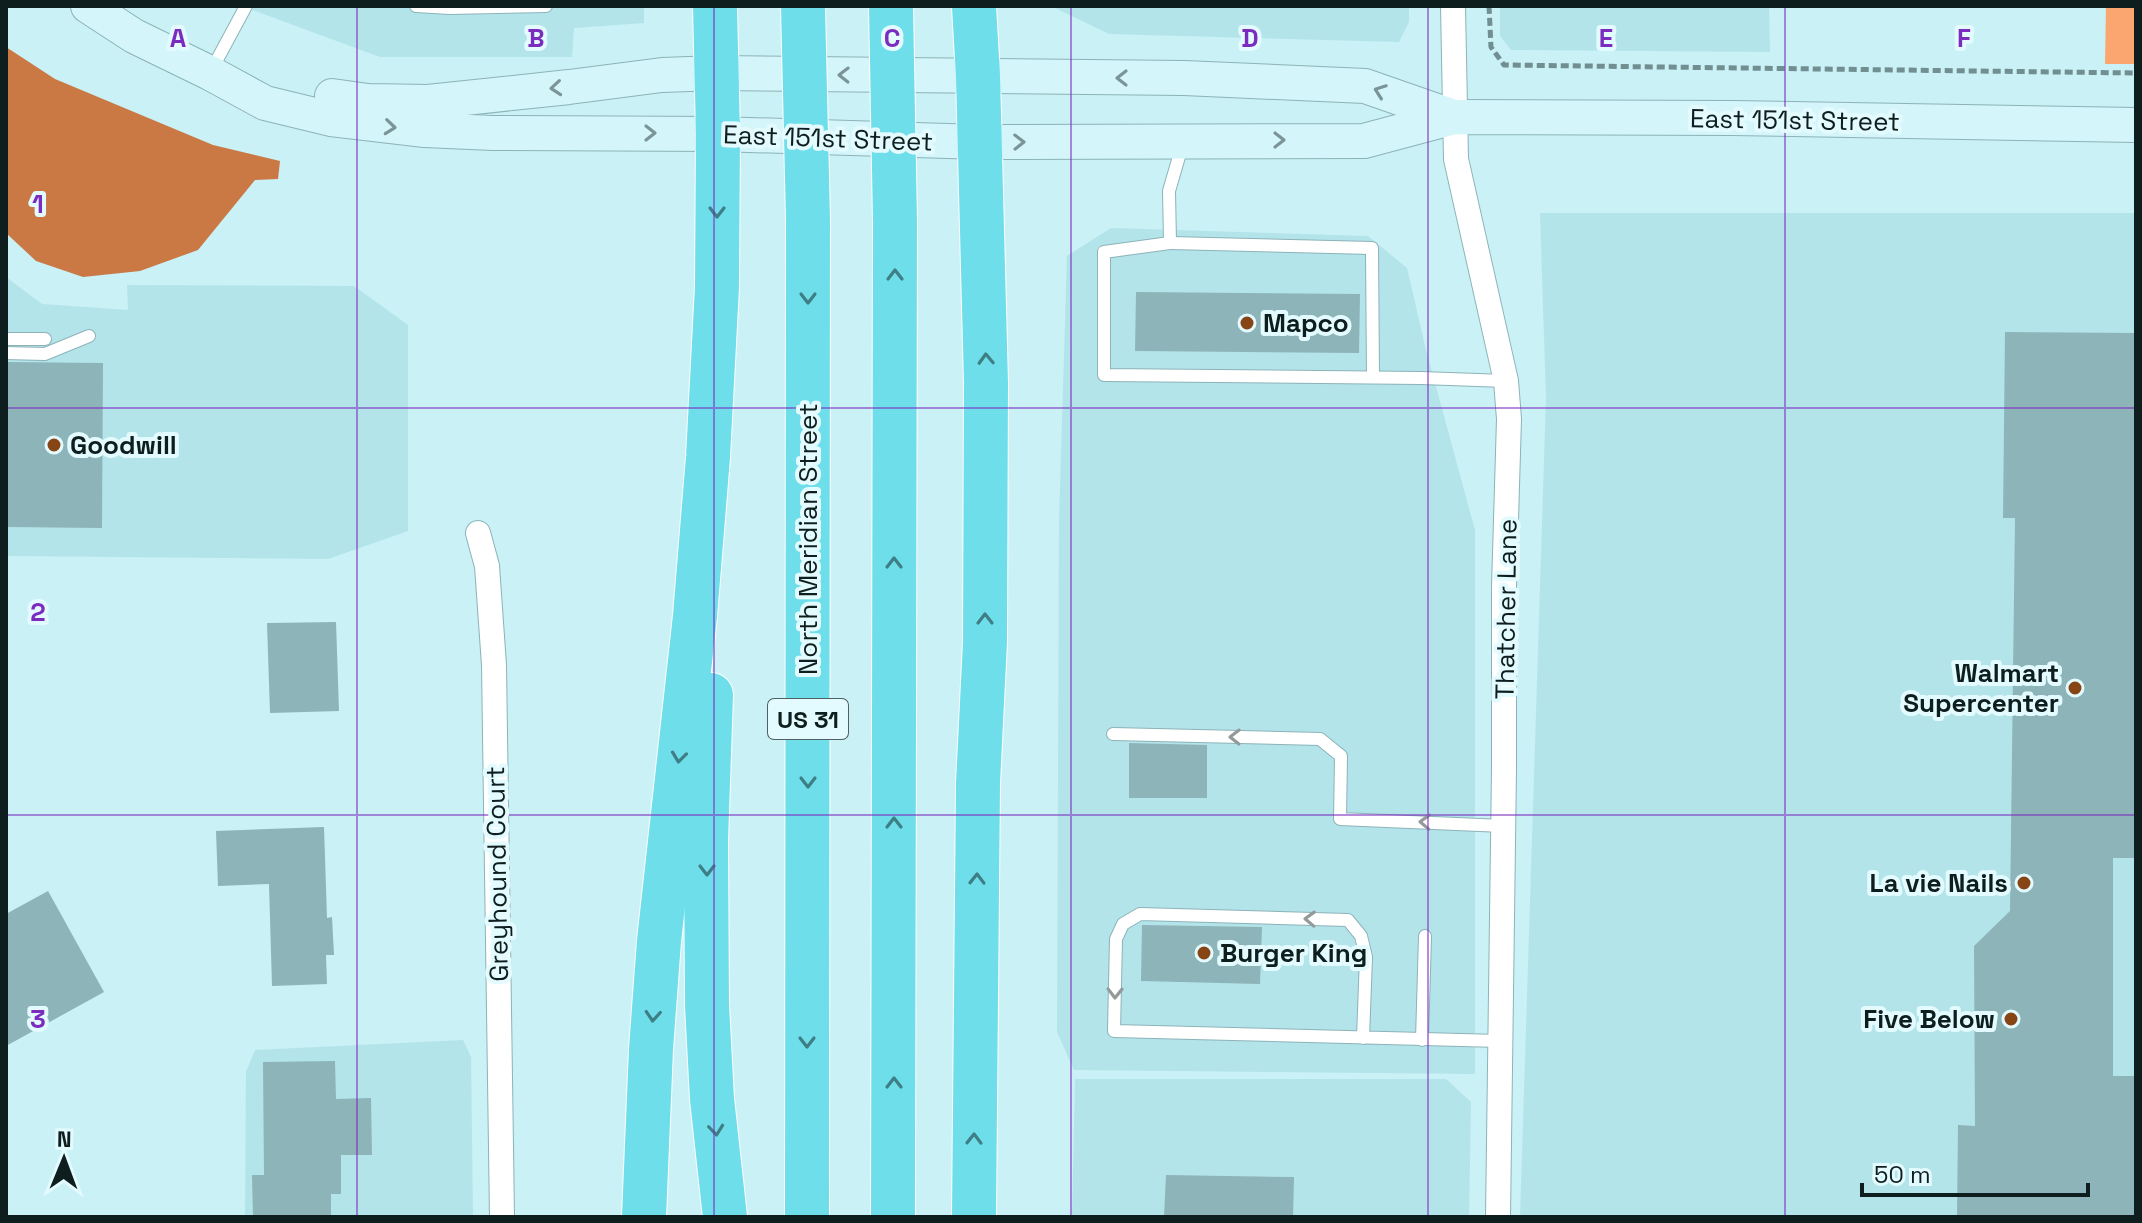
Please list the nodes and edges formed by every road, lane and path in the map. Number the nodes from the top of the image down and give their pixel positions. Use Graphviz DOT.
graph roads {
  1 [pos="88,6"];
  2 [pos="246,6"];
  3 [pos="416,6"];
  4 [pos="546,6"];
  5 [pos="715,6"];
  6 [pos="803,6"];
  7 [pos="891,6"];
  8 [pos="974,6"];
  9 [pos="1453,6"];
  10 [pos="1489,6"];
  11 [pos="210,73"];
  12 [pos="717,73"];
  13 [pos="2136,73"];
  14 [pos="978,76"];
  15 [pos="1454,117"];
  16 [pos="2136,125"];
  17 [pos="718,134"];
  18 [pos="1184,140"];
  19 [pos="980,142"];
  20 [pos="1170,243"];
  21 [pos="89,336"];
  22 [pos="6,339"];
  23 [pos="45,339"];
  24 [pos="6,353"];
  25 [pos="1373,377"];
  26 [pos="1506,381"];
  27 [pos="708,457"];
  28 [pos="478,533"];
  29 [pos="1113,734"];
  30 [pos="1503,826"];
  31 [pos="1425,936"];
  32 [pos="1363,1038"];
  33 [pos="1422,1040"];
  34 [pos="1500,1041"];
  35 [pos="502,1217"];
  36 [pos="644,1217"];
  37 [pos="725,1217"];
  38 [pos="807,1217"];
  39 [pos="893,1217"];
  40 [pos="974,1217"];
  41 [pos="1498,1217"];
  1 -- 11 [label="street, East 151st Street"];
  2 -- 11 [label="lane"];
  3 -- 4 [label="lane"];
  5 -- 12 [label="highway"];
  6 -- 38 [label="highway, North Meridian Street / US 31, one-way, bridge"];
  39 -- 7 [label="highway, one-way, bridge"];
  8 -- 14 [label="highway"];
  9 -- 15 [label="street, Thatcher Lane"];
  10 -- 13 [label="path"];
  12 -- 11 [label="street, East 151st Street, one-way"];
  11 -- 17 [label="street, East 151st Street, one-way"];
  14 -- 12 [label="street, East 151st Street, one-way"];
  12 -- 17 [label="highway"];
  15 -- 14 [label="street, East 151st Street, one-way"];
  14 -- 19 [label="highway"];
  15 -- 16 [label="street, East 151st Street"];
  18 -- 15 [label="street, East 151st Street, one-way"];
  15 -- 26 [label="street, Thatcher Lane"];
  17 -- 19 [label="street, East 151st Street"];
  17 -- 27 [label="highway, one-way"];
  19 -- 18 [label="street, East 151st Street, one-way"];
  18 -- 20 [label="lane"];
  40 -- 19 [label="highway, one-way"];
  20 -- 25 [label="lane"];
  20 -- 25 [label="lane"];
  21 -- 24 [label="lane"];
  22 -- 23 [label="lane"];
  25 -- 26 [label="lane"];
  26 -- 30 [label="street, Thatcher Lane"];
  27 -- 36 [label="highway, one-way"];
  27 -- 37 [label="highway, one-way"];
  28 -- 35 [label="street, Greyhound Court"];
  30 -- 29 [label="lane, one-way"];
  30 -- 34 [label="street, Thatcher Lane"];
  31 -- 33 [label="lane"];
  32 -- 32 [label="lane, one-way"];
  32 -- 33 [label="lane"];
  33 -- 34 [label="lane"];
  34 -- 41 [label="street, Thatcher Lane"];
}
